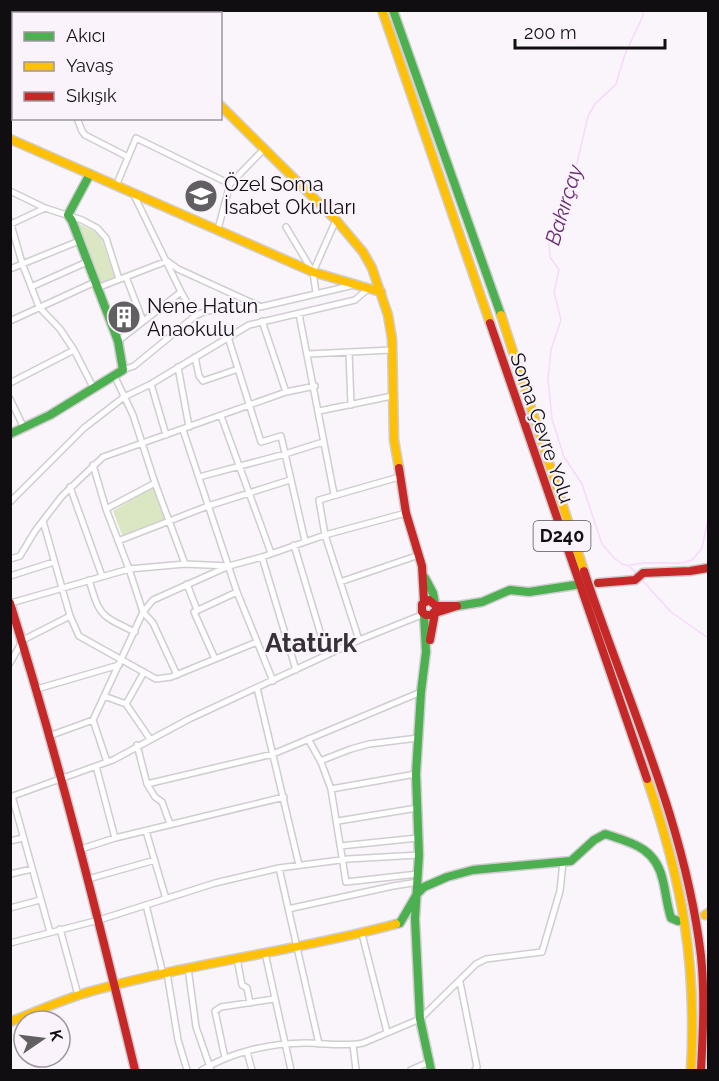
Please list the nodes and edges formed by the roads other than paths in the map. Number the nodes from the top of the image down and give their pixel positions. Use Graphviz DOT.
graph roads {
  1 [pos="382,10"];
  2 [pos="393,10"];
  3 [pos="12,32"];
  4 [pos="10,41"];
  5 [pos="222,107"];
  6 [pos="78,120"];
  7 [pos="12,141"];
  8 [pos="264,149"];
  9 [pos="128,157"];
  10 [pos="90,174"];
  11 [pos="230,184"];
  12 [pos="116,186"];
  13 [pos="10,191"];
  14 [pos="133,193"];
  15 [pos="45,208"];
  16 [pos="68,215"];
  17 [pos="336,220"];
  18 [pos="11,223"];
  19 [pos="286,227"];
  20 [pos="218,229"];
  21 [pos="79,241"];
  22 [pos="166,261"];
  23 [pos="87,262"];
  24 [pos="22,263"];
  25 [pos="10,268"];
  26 [pos="314,272"];
  27 [pos="126,277"];
  28 [pos="119,279"];
  29 [pos="359,284"];
  30 [pos="96,285"];
  31 [pos="31,287"];
  32 [pos="369,288"];
  33 [pos="181,292"];
  34 [pos="381,292"];
  35 [pos="316,293"];
  36 [pos="39,307"];
  37 [pos="260,307"];
  38 [pos="299,314"];
  39 [pos="195,316"];
  40 [pos="10,321"];
  41 [pos="143,321"];
  42 [pos="262,321"];
  43 [pos="228,337"];
  44 [pos="118,341"];
  45 [pos="74,350"];
  46 [pos="392,350"];
  47 [pos="349,352"];
  48 [pos="308,354"];
  49 [pos="195,357"];
  50 [pos="178,367"];
  51 [pos="238,369"];
  52 [pos="123,370"];
  53 [pos="114,375"];
  54 [pos="10,382"];
  55 [pos="151,384"];
  56 [pos="315,386"];
  57 [pos="93,387"];
  58 [pos="286,392"];
  59 [pos="392,396"];
  60 [pos="124,397"];
  61 [pos="10,399"];
  62 [pos="249,405"];
  63 [pos="351,405"];
  64 [pos="319,411"];
  65 [pos="221,416"];
  66 [pos="24,428"];
  67 [pos="186,429"];
  68 [pos="10,434"];
  69 [pos="166,435"];
  70 [pos="323,442"];
  71 [pos="143,443"];
  72 [pos="285,454"];
  73 [pos="93,465"];
  74 [pos="240,466"];
  75 [pos="199,477"];
  76 [pos="399,477"];
  77 [pos="290,480"];
  78 [pos="155,483"];
  79 [pos="70,487"];
  80 [pos="248,494"];
  81 [pos="334,494"];
  82 [pos="10,502"];
  83 [pos="208,506"];
  84 [pos="106,510"];
  85 [pos="406,513"];
  86 [pos="42,521"];
  87 [pos="170,522"];
  88 [pos="325,535"];
  89 [pos="118,541"];
  90 [pos="305,541"];
  91 [pos="294,545"];
  92 [pos="271,553"];
  93 [pos="419,555"];
  94 [pos="262,557"];
  95 [pos="10,558"];
  96 [pos="54,562"];
  97 [pos="185,564"];
  98 [pos="229,566"];
  99 [pos="708,568"];
  100 [pos="129,569"];
  101 [pos="423,575"];
  102 [pos="10,576"];
  103 [pos="102,576"];
  104 [pos="89,580"];
  105 [pos="340,582"];
  106 [pos="598,583"];
  107 [pos="187,584"];
  108 [pos="575,585"];
  109 [pos="62,588"];
  110 [pos="237,592"];
  111 [pos="424,602"];
  112 [pos="10,603"];
  113 [pos="436,607"];
  114 [pos="197,610"];
  115 [pos="143,612"];
  116 [pos="424,614"];
  117 [pos="70,616"];
  118 [pos="135,632"];
  119 [pos="23,640"];
  120 [pos="359,640"];
  121 [pos="257,642"];
  122 [pos="426,652"];
  123 [pos="327,655"];
  124 [pos="214,660"];
  125 [pos="120,662"];
  126 [pos="10,663"];
  127 [pos="296,670"];
  128 [pos="144,672"];
  129 [pos="177,675"];
  130 [pos="273,681"];
  131 [pos="38,688"];
  132 [pos="257,688"];
  133 [pos="421,692"];
  134 [pos="104,696"];
  135 [pos="126,704"];
  136 [pos="93,720"];
  137 [pos="49,736"];
  138 [pos="418,738"];
  139 [pos="150,739"];
  140 [pos="308,739"];
  141 [pos="137,746"];
  142 [pos="273,754"];
  143 [pos="320,760"];
  144 [pos="107,762"];
  145 [pos="96,766"];
  146 [pos="416,774"];
  147 [pos="61,779"];
  148 [pos="147,784"];
  149 [pos="331,789"];
  150 [pos="11,797"];
  151 [pos="284,797"];
  152 [pos="417,808"];
  153 [pos="338,821"];
  154 [pos="170,824"];
  155 [pos="146,831"];
  156 [pos="23,838"];
  157 [pos="115,838"];
  158 [pos="418,838"];
  159 [pos="10,841"];
  160 [pos="340,846"];
  161 [pos="81,849"];
  162 [pos="419,855"];
  163 [pos="155,860"];
  164 [pos="342,860"];
  165 [pos="563,862"];
  166 [pos="299,865"];
  167 [pos="279,868"];
  168 [pos="32,869"];
  169 [pos="10,874"];
  170 [pos="418,878"];
  171 [pos="88,879"];
  172 [pos="417,894"];
  173 [pos="166,899"];
  174 [pos="40,900"];
  175 [pos="146,905"];
  176 [pos="10,908"];
  177 [pos="288,909"];
  178 [pos="99,920"];
  179 [pos="678,921"];
  180 [pos="60,929"];
  181 [pos="50,932"];
  182 [pos="362,934"];
  183 [pos="10,943"];
  184 [pos="297,948"];
  185 [pos="265,953"];
  186 [pos="237,958"];
  187 [pos="188,968"];
  188 [pos="165,973"];
  189 [pos="459,982"];
  190 [pos="116,985"];
  191 [pos="78,995"];
  192 [pos="274,999"];
  193 [pos="250,1003"];
  194 [pos="420,1019"];
  195 [pos="10,1022"];
  196 [pos="387,1032"];
  197 [pos="286,1044"];
  198 [pos="319,1044"];
  199 [pos="353,1045"];
  200 [pos="247,1052"];
  201 [pos="225,1058"];
  202 [pos="430,1066"];
  203 [pos="210,1068"];
  204 [pos="135,1071"];
  205 [pos="187,1071"];
  206 [pos="202,1071"];
  207 [pos="252,1071"];
  208 [pos="291,1071"];
  209 [pos="356,1071"];
  210 [pos="411,1071"];
  211 [pos="475,1071"];
  212 [pos="691,1071"];
  213 [pos="701,1071"];
  1 -- 212 [label="main road, Soma Çevre Yolu / D240"];
  2 -- 213 [label="main road, Soma Çevre Yolu / D240"];
  3 -- 4 [label="street"];
  5 -- 8 [label="main road"];
  6 -- 9 [label="street"];
  7 -- 10 [label="main road"];
  8 -- 11 [label="street"];
  8 -- 17 [label="main road"];
  9 -- 11 [label="street"];
  9 -- 12 [label="street"];
  10 -- 12 [label="main road"];
  10 -- 16 [label="main road"];
  11 -- 20 [label="street"];
  12 -- 14 [label="main road"];
  13 -- 15 [label="street"];
  14 -- 20 [label="main road"];
  14 -- 22 [label="street"];
  15 -- 16 [label="street"];
  15 -- 18 [label="street"];
  16 -- 21 [label="main road"];
  16 -- 28 [label="street"];
  17 -- 26 [label="street"];
  17 -- 34 [label="main road"];
  18 -- 24 [label="street"];
  19 -- 26 [label="street"];
  20 -- 26 [label="main road"];
  21 -- 23 [label="main road"];
  21 -- 24 [label="street"];
  22 -- 27 [label="street"];
  22 -- 33 [label="street"];
  22 -- 37 [label="street"];
  23 -- 30 [label="main road"];
  23 -- 31 [label="street"];
  24 -- 25 [label="street"];
  24 -- 31 [label="street"];
  26 -- 29 [label="main road"];
  26 -- 35 [label="street"];
  27 -- 28 [label="street"];
  27 -- 41 [label="street"];
  28 -- 30 [label="street"];
  29 -- 32 [label="main road"];
  29 -- 35 [label="street"];
  30 -- 36 [label="street"];
  30 -- 44 [label="main road"];
  31 -- 36 [label="street"];
  32 -- 34 [label="main road"];
  32 -- 38 [label="street"];
  33 -- 39 [label="street"];
  33 -- 41 [label="street"];
  34 -- 46 [label="main road"];
  35 -- 37 [label="street"];
  36 -- 40 [label="street"];
  36 -- 45 [label="street"];
  37 -- 39 [label="street"];
  38 -- 42 [label="street"];
  38 -- 48 [label="street"];
  39 -- 52 [label="street"];
  41 -- 44 [label="street"];
  42 -- 43 [label="street"];
  42 -- 58 [label="street"];
  43 -- 49 [label="street"];
  43 -- 51 [label="street"];
  44 -- 52 [label="main road"];
  45 -- 54 [label="street"];
  45 -- 57 [label="street"];
  46 -- 47 [label="street"];
  46 -- 59 [label="main road"];
  47 -- 48 [label="street"];
  47 -- 63 [label="street"];
  48 -- 56 [label="street"];
  49 -- 50 [label="street"];
  49 -- 51 [label="street"];
  50 -- 55 [label="street"];
  50 -- 67 [label="street"];
  51 -- 62 [label="street"];
  52 -- 53 [label="main road"];
  53 -- 57 [label="main road"];
  53 -- 60 [label="street"];
  55 -- 60 [label="street"];
  55 -- 69 [label="street"];
  56 -- 58 [label="street"];
  56 -- 64 [label="street"];
  57 -- 66 [label="main road"];
  58 -- 62 [label="street"];
  59 -- 63 [label="street"];
  59 -- 76 [label="main road"];
  60 -- 71 [label="street"];
  60 -- 82 [label="street"];
  61 -- 66 [label="street"];
  62 -- 65 [label="street"];
  62 -- 72 [label="street"];
  63 -- 64 [label="street"];
  64 -- 70 [label="street"];
  65 -- 67 [label="street"];
  65 -- 74 [label="street"];
  66 -- 68 [label="main road"];
  67 -- 69 [label="street"];
  67 -- 75 [label="street"];
  69 -- 71 [label="street"];
  70 -- 72 [label="street"];
  70 -- 81 [label="street"];
  71 -- 73 [label="street"];
  71 -- 78 [label="street"];
  72 -- 74 [label="street"];
  72 -- 77 [label="street"];
  73 -- 79 [label="street"];
  73 -- 84 [label="street"];
  74 -- 75 [label="street"];
  74 -- 80 [label="street"];
  75 -- 83 [label="street"];
  76 -- 81 [label="street"];
  76 -- 85 [label="main road"];
  77 -- 80 [label="street"];
  77 -- 90 [label="street"];
  78 -- 84 [label="street"];
  78 -- 87 [label="street"];
  79 -- 86 [label="street"];
  79 -- 103 [label="street"];
  80 -- 83 [label="street"];
  80 -- 92 [label="street"];
  81 -- 88 [label="street"];
  83 -- 87 [label="street"];
  83 -- 98 [label="street"];
  84 -- 89 [label="street"];
  85 -- 88 [label="street"];
  85 -- 93 [label="main road"];
  86 -- 95 [label="street"];
  86 -- 96 [label="street"];
  87 -- 89 [label="street"];
  87 -- 97 [label="street"];
  88 -- 90 [label="street"];
  88 -- 105 [label="street"];
  89 -- 100 [label="street"];
  90 -- 91 [label="street"];
  91 -- 92 [label="street"];
  91 -- 123 [label="street"];
  92 -- 94 [label="street"];
  93 -- 101 [label="main road"];
  93 -- 105 [label="street"];
  94 -- 98 [label="street"];
  94 -- 127 [label="street"];
  96 -- 102 [label="street"];
  96 -- 109 [label="street"];
  97 -- 98 [label="street"];
  97 -- 100 [label="street"];
  98 -- 107 [label="street"];
  98 -- 110 [label="street"];
  99 -- 106 [label="main road"];
  100 -- 103 [label="street"];
  100 -- 115 [label="street"];
  101 -- 111 [label="main road"];
  101 -- 113 [label="main road"];
  103 -- 104 [label="street"];
  104 -- 109 [label="street"];
  104 -- 118 [label="street"];
  105 -- 120 [label="street"];
  107 -- 114 [label="street"];
  107 -- 115 [label="street"];
  108 -- 113 [label="main road"];
  109 -- 112 [label="street"];
  109 -- 117 [label="street"];
  110 -- 114 [label="street"];
  110 -- 121 [label="street"];
  111 -- 113 [label="main road"];
  111 -- 116 [label="main road"];
  112 -- 119 [label="main road"];
  113 -- 116 [label="main road"];
  113 -- 122 [label="main road"];
  114 -- 124 [label="street"];
  115 -- 118 [label="street"];
  115 -- 129 [label="street"];
  116 -- 120 [label="street"];
  116 -- 122 [label="main road"];
  117 -- 119 [label="street"];
  117 -- 125 [label="street"];
  118 -- 125 [label="street"];
  119 -- 126 [label="street"];
  119 -- 131 [label="main road"];
  120 -- 123 [label="street"];
  121 -- 124 [label="street"];
  121 -- 130 [label="street"];
  122 -- 133 [label="main road"];
  123 -- 127 [label="street"];
  124 -- 129 [label="street"];
  125 -- 128 [label="street"];
  125 -- 131 [label="street"];
  125 -- 134 [label="street"];
  127 -- 130 [label="street"];
  128 -- 129 [label="street"];
  128 -- 135 [label="street"];
  130 -- 132 [label="street"];
  131 -- 137 [label="main road"];
  132 -- 139 [label="street"];
  132 -- 142 [label="street"];
  133 -- 138 [label="main road"];
  133 -- 140 [label="street"];
  134 -- 135 [label="street"];
  134 -- 136 [label="street"];
  135 -- 139 [label="street"];
  136 -- 137 [label="street"];
  136 -- 144 [label="street"];
  137 -- 147 [label="main road"];
  138 -- 143 [label="street"];
  138 -- 146 [label="main road"];
  139 -- 141 [label="street"];
  140 -- 142 [label="street"];
  140 -- 143 [label="street"];
  141 -- 144 [label="street"];
  141 -- 148 [label="street"];
  142 -- 148 [label="street"];
  142 -- 151 [label="street"];
  143 -- 149 [label="street"];
  144 -- 145 [label="street"];
  145 -- 147 [label="street"];
  145 -- 157 [label="street"];
  146 -- 149 [label="street"];
  146 -- 152 [label="main road"];
  147 -- 150 [label="street"];
  147 -- 161 [label="main road"];
  148 -- 154 [label="street"];
  149 -- 153 [label="street"];
  150 -- 156 [label="street"];
  151 -- 154 [label="street"];
  151 -- 166 [label="street"];
  152 -- 153 [label="street"];
  152 -- 158 [label="main road"];
  153 -- 160 [label="street"];
  154 -- 155 [label="street"];
  155 -- 157 [label="street"];
  155 -- 163 [label="street"];
  156 -- 159 [label="street"];
  156 -- 168 [label="street"];
  157 -- 161 [label="street"];
  158 -- 160 [label="street"];
  158 -- 162 [label="main road"];
  160 -- 164 [label="street"];
  161 -- 171 [label="main road"];
  162 -- 164 [label="street"];
  162 -- 170 [label="main road"];
  163 -- 171 [label="street"];
  163 -- 173 [label="street"];
  164 -- 166 [label="street"];
  164 -- 170 [label="street"];
  165 -- 172 [label="main road"];
  165 -- 179 [label="main road"];
  165 -- 189 [label="street"];
  166 -- 167 [label="street"];
  167 -- 173 [label="street"];
  167 -- 177 [label="street"];
  168 -- 169 [label="street"];
  168 -- 174 [label="street"];
  170 -- 172 [label="main road"];
  170 -- 177 [label="street"];
  171 -- 178 [label="main road"];
  172 -- 182 [label="main road"];
  172 -- 194 [label="main road"];
  173 -- 175 [label="street"];
  174 -- 176 [label="street"];
  174 -- 181 [label="street"];
  175 -- 178 [label="street"];
  175 -- 188 [label="street"];
  177 -- 184 [label="street"];
  178 -- 180 [label="street"];
  178 -- 190 [label="main road"];
  180 -- 181 [label="street"];
  180 -- 191 [label="street"];
  181 -- 183 [label="street"];
  182 -- 184 [label="main road"];
  182 -- 196 [label="street"];
  184 -- 185 [label="main road"];
  184 -- 198 [label="street"];
  185 -- 186 [label="main road"];
  185 -- 192 [label="street"];
  186 -- 187 [label="main road"];
  186 -- 193 [label="street"];
  187 -- 188 [label="main road"];
  187 -- 203 [label="street"];
  188 -- 190 [label="main road"];
  188 -- 205 [label="street"];
  189 -- 194 [label="street"];
  189 -- 211 [label="street"];
  190 -- 191 [label="main road"];
  190 -- 204 [label="main road"];
  191 -- 195 [label="main road"];
  192 -- 193 [label="street"];
  192 -- 197 [label="street"];
  193 -- 201 [label="street"];
  194 -- 196 [label="street"];
  194 -- 202 [label="main road"];
  196 -- 199 [label="street"];
  197 -- 198 [label="street"];
  197 -- 200 [label="street"];
  197 -- 208 [label="street"];
  198 -- 199 [label="street"];
  199 -- 209 [label="street"];
  200 -- 201 [label="street"];
  200 -- 207 [label="street"];
  201 -- 203 [label="street"];
  202 -- 210 [label="street"];
  203 -- 206 [label="street"];
}
